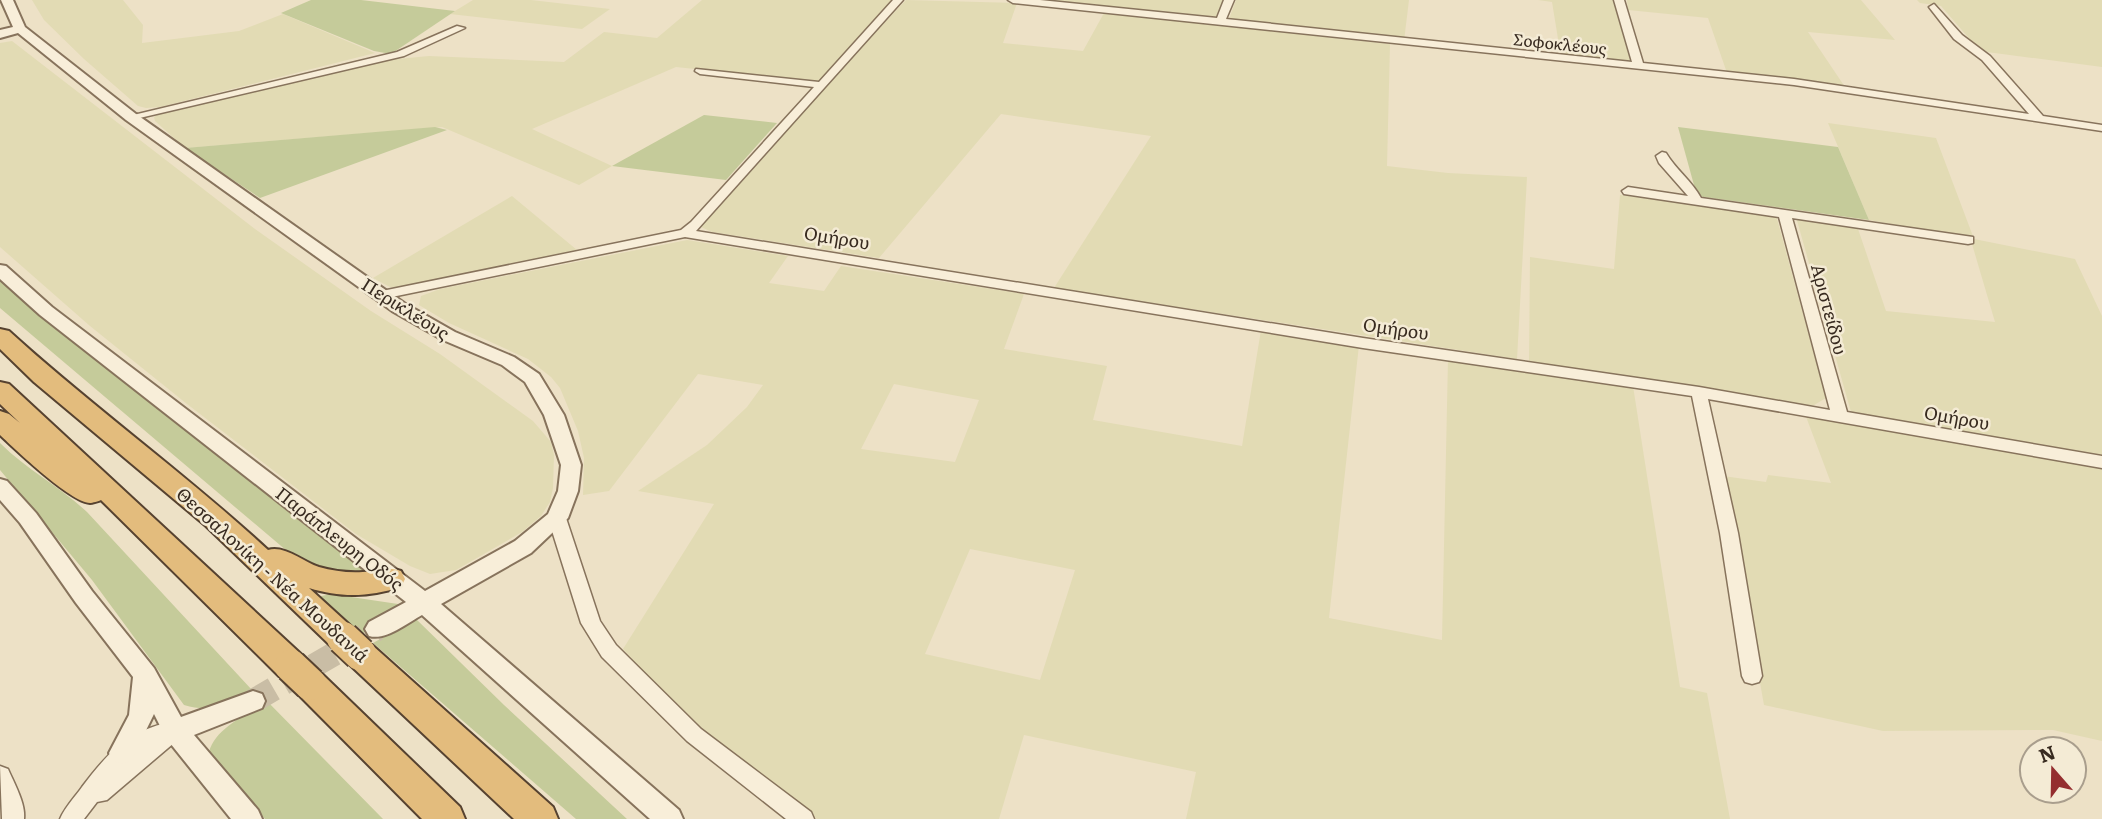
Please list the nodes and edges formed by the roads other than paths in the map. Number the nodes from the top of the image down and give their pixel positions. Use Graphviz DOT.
graph roads {
  1 [pos="7,0"];
  2 [pos="898,0"];
  3 [pos="1013,0"];
  4 [pos="1229,0"];
  5 [pos="1619,0"];
  6 [pos="1934,7"];
  7 [pos="1220,23"];
  8 [pos="460,28"];
  9 [pos="20,29"];
  10 [pos="0,34"];
  11 [pos="1639,67"];
  12 [pos="700,71"];
  13 [pos="821,85"];
  14 [pos="131,117"];
  15 [pos="2041,120"];
  16 [pos="2102,128"];
  17 [pos="1662,156"];
  18 [pos="1628,191"];
  19 [pos="1696,200"];
  20 [pos="1784,212"];
  21 [pos="685,233"];
  22 [pos="1968,240"];
  23 [pos="0,270"];
  24 [pos="423,287"];
  25 [pos="382,295"];
  26 [pos="398,307"];
  27 [pos="0,336"];
  28 [pos="0,390"];
  29 [pos="1699,392"];
  30 [pos="1840,416"];
  31 [pos="0,420"];
  32 [pos="2102,462"];
  33 [pos="0,486"];
  34 [pos="126,507"];
  35 [pos="557,518"];
  36 [pos="216,519"];
  37 [pos="390,579"];
  38 [pos="425,604"];
  39 [pos="360,640"];
  40 [pos="145,675"];
  41 [pos="301,675"];
  42 [pos="1752,676"];
  43 [pos="253,701"];
  44 [pos="176,730"];
  45 [pos="122,753"];
  46 [pos="0,776"];
  47 [pos="75,814"];
  48 [pos="13,819"];
  49 [pos="248,819"];
  50 [pos="447,819"];
  51 [pos="540,819"];
  52 [pos="669,819"];
  53 [pos="803,819"];
  1 -- 9 [label="street, Περικλέους"];
  2 -- 13 [label="street"];
  3 -- 7 [label="street, Σοφοκλέους"];
  4 -- 7 [label="street"];
  5 -- 11 [label="street"];
  6 -- 15 [label="street"];
  7 -- 11 [label="street, Σοφοκλέους"];
  8 -- 14 [label="street"];
  9 -- 10 [label="street"];
  9 -- 14 [label="street, Περικλέους"];
  11 -- 15 [label="street, Σοφοκλέους"];
  12 -- 13 [label="street"];
  13 -- 21 [label="street"];
  14 -- 25 [label="street, Περικλέους"];
  15 -- 16 [label="street, Σοφοκλέους"];
  17 -- 19 [label="street"];
  18 -- 19 [label="street"];
  19 -- 20 [label="street"];
  20 -- 22 [label="street"];
  20 -- 30 [label="street, Αριστείδου"];
  21 -- 24 [label="street"];
  21 -- 29 [label="street, Ομήρου"];
  23 -- 37 [label="street, Παράπλευρη Οδός"];
  24 -- 25 [label="street"];
  24 -- 26 [label="street"];
  25 -- 26 [label="street, Περικλέους"];
  26 -- 35 [label="street, Περικλέους"];
  27 -- 36 [label="highway, Θεσσαλονίκη - Νέα Μουδανιά"];
  28 -- 34 [label="highway"];
  29 -- 30 [label="street, Ομήρου"];
  29 -- 42 [label="street"];
  30 -- 32 [label="street, Ομήρου"];
  31 -- 34 [label="highway"];
  33 -- 40 [label="street"];
  34 -- 41 [label="highway"];
  35 -- 38 [label="street, Περικλέους"];
  35 -- 53 [label="street"];
  36 -- 37 [label="highway"];
  36 -- 39 [label="highway, Θεσσαλονίκη - Νέα Μουδανιά"];
  37 -- 38 [label="street, Παράπλευρη Οδός"];
  38 -- 39 [label="street, Περικλέους"];
  38 -- 52 [label="street, Παράπλευρη Οδός"];
  39 -- 51 [label="highway, Θεσσαλονίκη - Νέα Μουδανιά"];
  40 -- 44 [label="street"];
  40 -- 45 [label="street"];
  41 -- 50 [label="highway"];
  43 -- 44 [label="street"];
  44 -- 45 [label="street"];
  44 -- 47 [label="street"];
  44 -- 49 [label="street"];
  45 -- 47 [label="street"];
  46 -- 48 [label="street"];
}
